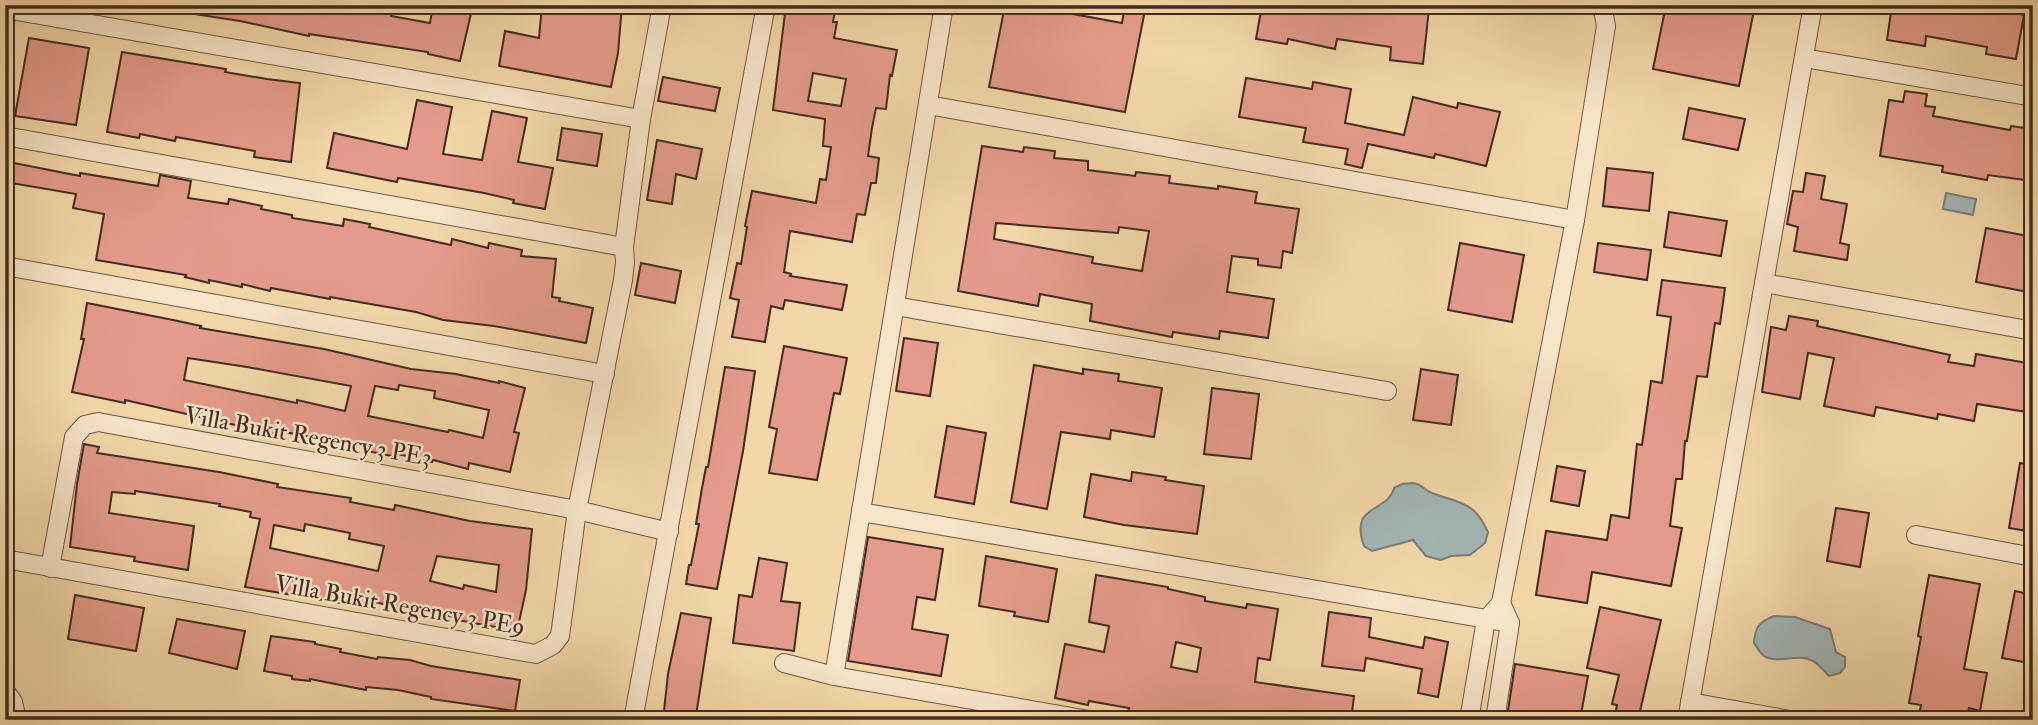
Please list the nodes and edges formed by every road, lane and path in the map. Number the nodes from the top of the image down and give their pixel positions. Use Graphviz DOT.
graph roads {
  1 [pos="662,5"];
  2 [pos="766,5"];
  3 [pos="944,5"];
  4 [pos="1602,5"];
  5 [pos="1813,5"];
  6 [pos="5,9"];
  7 [pos="1804,58"];
  8 [pos="2033,97"];
  9 [pos="928,105"];
  10 [pos="641,119"];
  11 [pos="5,136"];
  12 [pos="1575,220"];
  13 [pos="624,247"];
  14 [pos="5,266"];
  15 [pos="1764,283"];
  16 [pos="895,306"];
  17 [pos="2033,331"];
  18 [pos="605,374"];
  19 [pos="1387,391"];
  20 [pos="577,510"];
  21 [pos="861,512"];
  22 [pos="669,532"];
  23 [pos="1916,536"];
  24 [pos="2033,557"];
  25 [pos="5,559"];
  26 [pos="50,568"];
  27 [pos="1501,603"];
  28 [pos="1486,620"];
  29 [pos="1510,623"];
  30 [pos="784,663"];
  31 [pos="834,676"];
  32 [pos="5,691"];
  33 [pos="1689,711"];
  34 [pos="17,720"];
  35 [pos="633,720"];
  36 [pos="1089,720"];
  37 [pos="1469,720"];
  38 [pos="1494,720"];
  39 [pos="1790,720"];
  1 -- 10 [label="street, Villa Bukit Regency 3 PE9"];
  2 -- 22 [label="street"];
  3 -- 9 [label="street"];
  4 -- 12 [label="street"];
  5 -- 7 [label="street"];
  6 -- 10 [label="street"];
  7 -- 8 [label="street"];
  7 -- 15 [label="street"];
  9 -- 12 [label="street"];
  9 -- 16 [label="street"];
  10 -- 13 [label="street, Villa Bukit Regency 3 PE9"];
  11 -- 13 [label="street"];
  12 -- 27 [label="street"];
  13 -- 18 [label="street, Villa Bukit Regency 3 PE9"];
  14 -- 18 [label="street"];
  15 -- 17 [label="street"];
  15 -- 33 [label="street"];
  16 -- 19 [label="street"];
  16 -- 21 [label="street"];
  18 -- 20 [label="street, Villa Bukit Regency 3 PE9"];
  20 -- 22 [label="street, Villa Bukit Regency 3 PE3"];
  20 -- 26 [label="street, Villa Bukit Regency 3 PE3"];
  20 -- 26 [label="street, Villa Bukit Regency 3 PE9"];
  21 -- 28 [label="street"];
  21 -- 31 [label="street"];
  22 -- 35 [label="street"];
  23 -- 24 [label="street"];
  25 -- 26 [label="street, Villa Bukit Regency 3 PE9"];
  27 -- 28 [label="street"];
  27 -- 29 [label="street"];
  28 -- 29 [label="street"];
  28 -- 37 [label="street"];
  29 -- 38 [label="street"];
  30 -- 31 [label="street"];
  31 -- 36 [label="street"];
  32 -- 34 [label="street"];
  33 -- 39 [label="street"];
}
